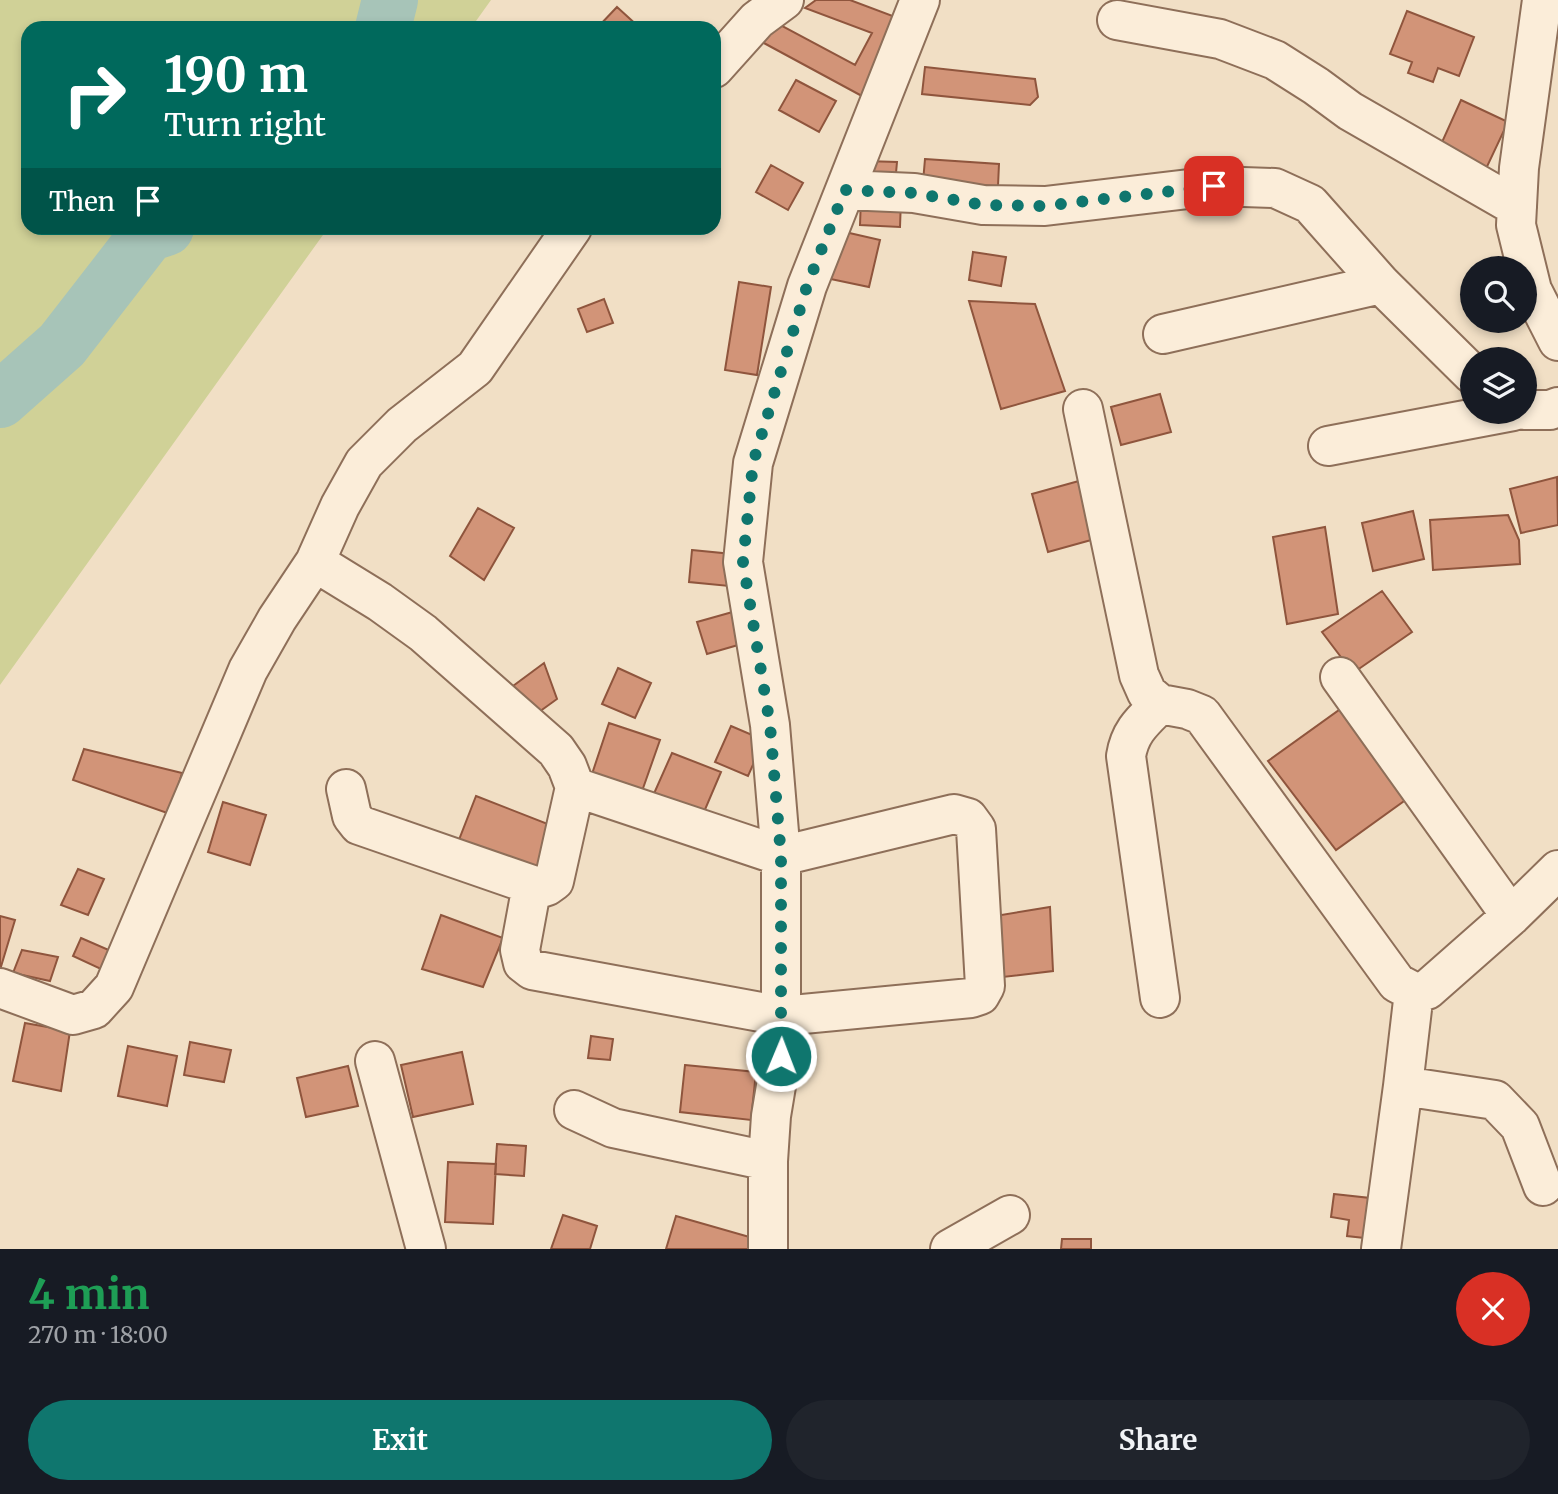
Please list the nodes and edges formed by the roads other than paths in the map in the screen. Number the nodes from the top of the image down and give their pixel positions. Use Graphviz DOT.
graph roads {
  1 [pos="784,0"];
  2 [pos="920,0"];
  3 [pos="1542,0"];
  4 [pos="1117,20"];
  5 [pos="721,60"];
  6 [pos="845,190"];
  7 [pos="1517,207"];
  8 [pos="567,235"];
  9 [pos="1381,284"];
  10 [pos="1163,334"];
  11 [pos="1558,341"];
  12 [pos="1460,361"];
  13 [pos="1558,407"];
  14 [pos="1083,409"];
  15 [pos="1537,410"];
  16 [pos="1460,421"];
  17 [pos="1328,446"];
  18 [pos="315,562"];
  19 [pos="1340,677"];
  20 [pos="1160,704"];
  21 [pos="575,787"];
  22 [pos="346,789"];
  23 [pos="781,856"];
  24 [pos="1558,870"];
  25 [pos="532,885"];
  26 [pos="1511,916"];
  27 [pos="0,988"];
  28 [pos="1414,992"];
  29 [pos="1160,998"];
  30 [pos="782,1016"];
  31 [pos="375,1061"];
  32 [pos="1403,1086"];
  33 [pos="574,1110"];
  34 [pos="768,1161"];
  35 [pos="1543,1186"];
  36 [pos="1010,1215"];
  37 [pos="426,1249"];
  38 [pos="768,1249"];
  39 [pos="950,1249"];
  40 [pos="1381,1249"];
  1 -- 5 [label="street"];
  2 -- 6 [label="street"];
  3 -- 7 [label="street"];
  4 -- 7 [label="street"];
  6 -- 9 [label="street"];
  6 -- 23 [label="street"];
  7 -- 11 [label="street"];
  8 -- 18 [label="street"];
  9 -- 10 [label="street"];
  9 -- 12 [label="street"];
  13 -- 15 [label="street"];
  14 -- 20 [label="street"];
  16 -- 17 [label="street"];
  18 -- 21 [label="street"];
  18 -- 27 [label="street"];
  19 -- 26 [label="street"];
  20 -- 28 [label="street"];
  20 -- 29 [label="street"];
  21 -- 23 [label="street"];
  21 -- 25 [label="street"];
  22 -- 25 [label="street"];
  23 -- 30 [label="street"];
  23 -- 30 [label="street"];
  24 -- 26 [label="street"];
  25 -- 30 [label="street"];
  26 -- 28 [label="street"];
  28 -- 32 [label="street"];
  30 -- 34 [label="street"];
  31 -- 37 [label="street"];
  32 -- 35 [label="street"];
  32 -- 40 [label="street"];
  33 -- 34 [label="street"];
  34 -- 38 [label="street"];
  36 -- 39 [label="street"];
}
